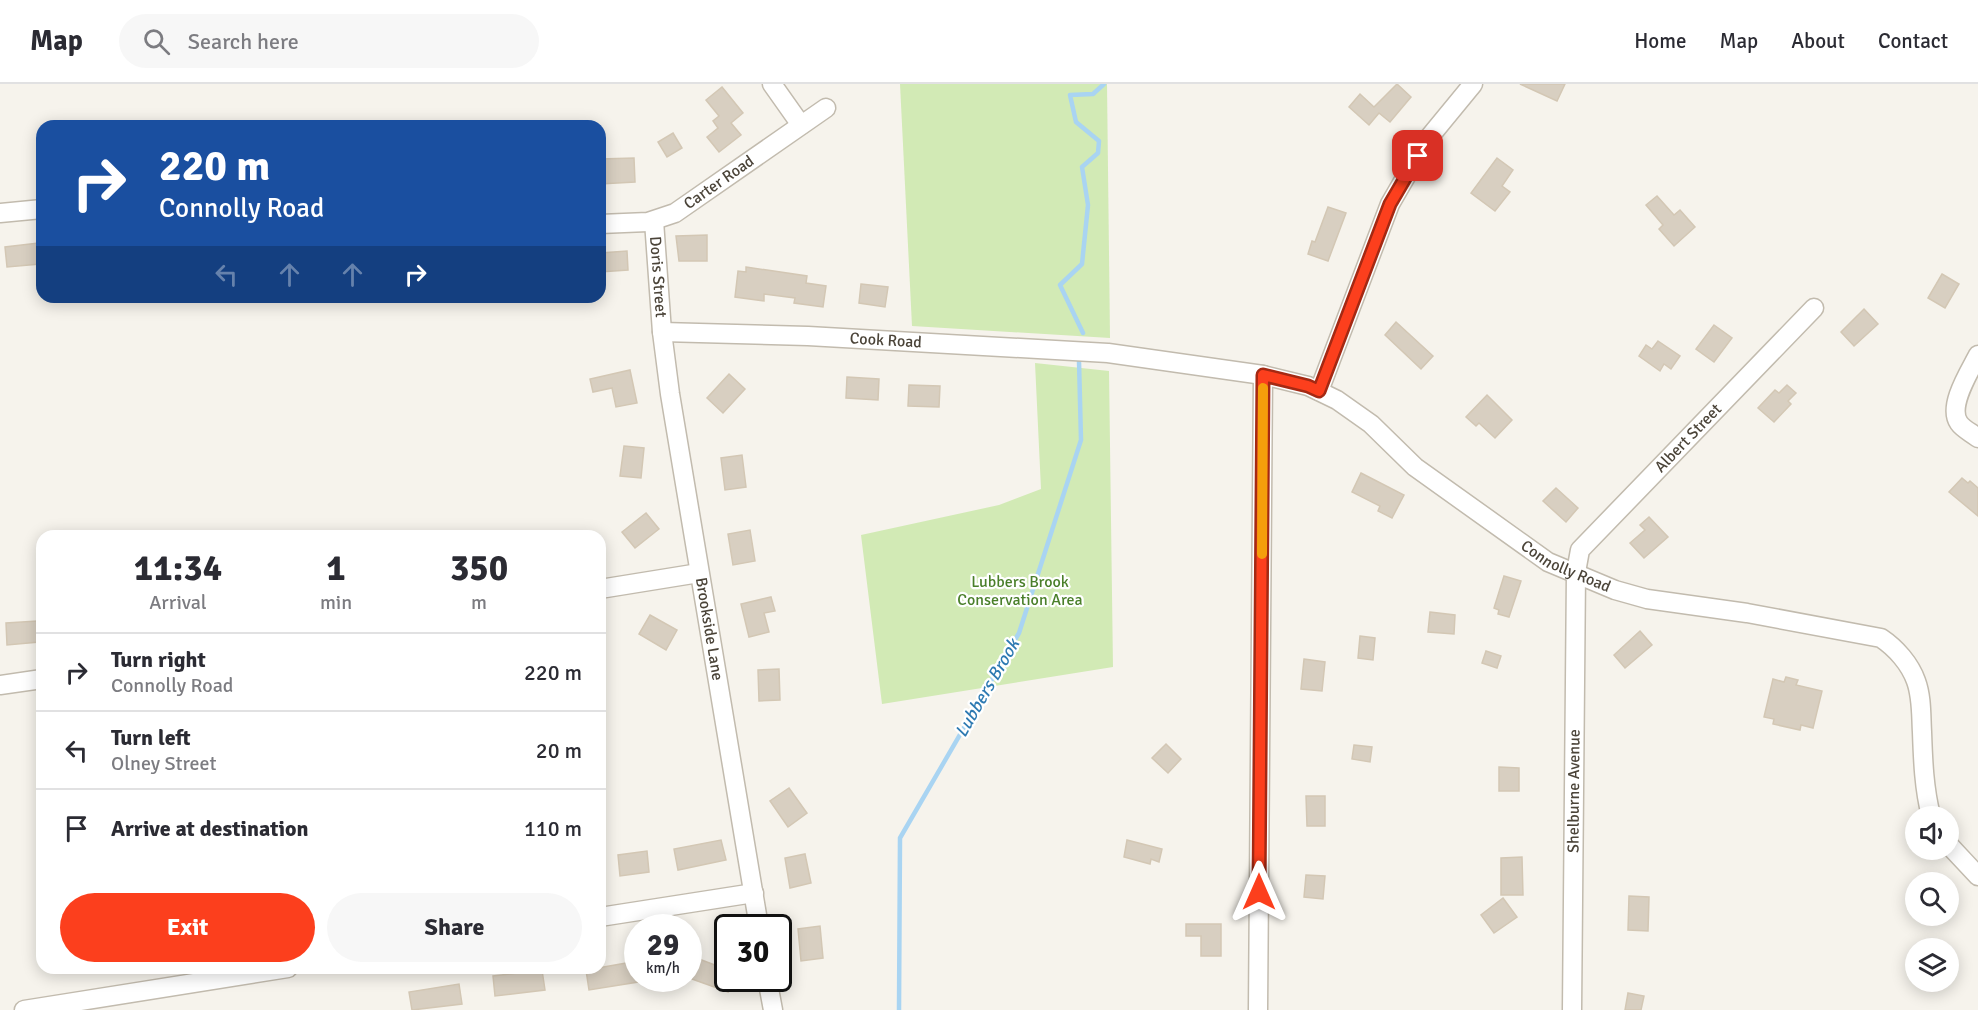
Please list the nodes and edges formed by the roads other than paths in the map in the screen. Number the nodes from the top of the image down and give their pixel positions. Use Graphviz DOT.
graph roads {
  1 [pos="772,84"];
  2 [pos="1473,84"];
  3 [pos="825,108"];
  4 [pos="801,125"];
  5 [pos="36,210"];
  6 [pos="0,213"];
  7 [pos="654,221"];
  8 [pos="606,224"];
  9 [pos="1814,308"];
  10 [pos="662,332"];
  11 [pos="1108,353"];
  12 [pos="1978,355"];
  13 [pos="1263,375"];
  14 [pos="1319,391"];
  15 [pos="1978,438"];
  16 [pos="1576,572"];
  17 [pos="699,573"];
  18 [pos="606,588"];
  19 [pos="36,680"];
  20 [pos="0,685"];
  21 [pos="1929,806"];
  22 [pos="1959,856"];
  23 [pos="1978,876"];
  24 [pos="754,892"];
  25 [pos="757,914"];
  26 [pos="606,916"];
  27 [pos="256,974"];
  28 [pos="770,992"];
  29 [pos="96,1004"];
  30 [pos="24,1010"];
  31 [pos="773,1010"];
  32 [pos="1258,1010"];
  33 [pos="1572,1010"];
  1 -- 4 [label="street"];
  2 -- 14 [label="street"];
  3 -- 4 [label="street, Carter Road"];
  4 -- 7 [label="street, Carter Road"];
  5 -- 6 [label="street"];
  7 -- 8 [label="street, Carter Road"];
  7 -- 10 [label="street, Doris Street"];
  9 -- 16 [label="street, Albert Street"];
  10 -- 11 [label="street, Cook Road"];
  10 -- 17 [label="street, Brookside Lane"];
  11 -- 13 [label="street, Connolly Road"];
  12 -- 15 [label="street"];
  13 -- 14 [label="street, Connolly Road"];
  13 -- 32 [label="street"];
  14 -- 16 [label="street, Connolly Road"];
  16 -- 21 [label="street, Connolly Road"];
  16 -- 33 [label="street, Shelburne Avenue"];
  17 -- 18 [label="street"];
  17 -- 24 [label="street, Brookside Lane"];
  19 -- 20 [label="street"];
  22 -- 23 [label="street"];
  24 -- 25 [label="street, Brookside Lane"];
  24 -- 26 [label="street"];
  27 -- 29 [label="street"];
  28 -- 31 [label="street"];
  29 -- 30 [label="street"];
}
